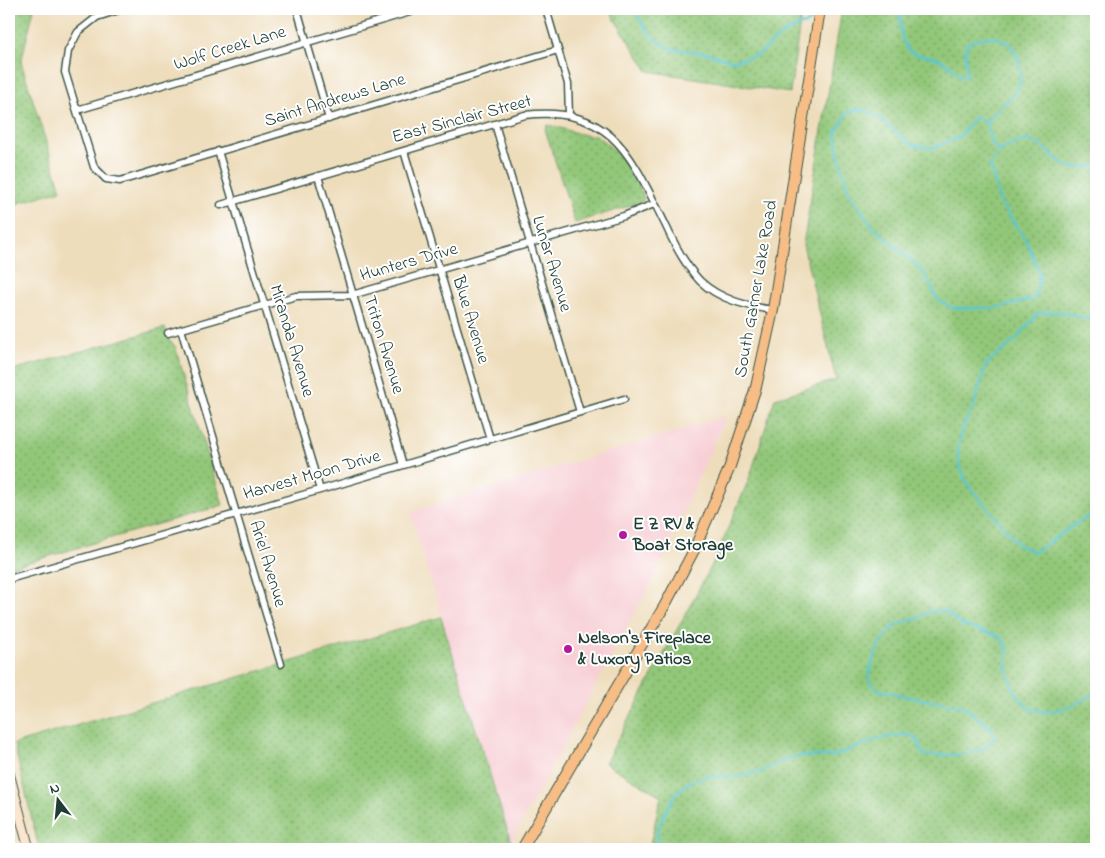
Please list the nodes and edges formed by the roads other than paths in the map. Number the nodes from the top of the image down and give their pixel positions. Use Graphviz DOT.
graph roads {
  1 [pos="122,9"];
  2 [pos="297,9"];
  3 [pos="420,9"];
  4 [pos="546,9"];
  5 [pos="820,9"];
  6 [pos="109,10"];
  7 [pos="307,42"];
  8 [pos="558,50"];
  9 [pos="77,110"];
  10 [pos="569,115"];
  11 [pos="329,118"];
  12 [pos="495,124"];
  13 [pos="404,151"];
  14 [pos="218,152"];
  15 [pos="318,176"];
  16 [pos="234,201"];
  17 [pos="654,204"];
  18 [pos="221,205"];
  19 [pos="529,243"];
  20 [pos="439,270"];
  21 [pos="352,295"];
  22 [pos="264,306"];
  23 [pos="773,310"];
  24 [pos="181,329"];
  25 [pos="168,333"];
  26 [pos="624,399"];
  27 [pos="580,412"];
  28 [pos="490,439"];
  29 [pos="403,465"];
  30 [pos="320,490"];
  31 [pos="236,514"];
  32 [pos="9,579"];
  33 [pos="281,664"];
  34 [pos="9,773"];
  35 [pos="29,849"];
  36 [pos="522,849"];
  1 -- 6 [label="street"];
  2 -- 7 [label="street"];
  3 -- 7 [label="street, Wolf Creek Lane"];
  4 -- 8 [label="street"];
  5 -- 23 [label="main road, South Garner Lake Road"];
  6 -- 9 [label="street"];
  7 -- 9 [label="street, Wolf Creek Lane"];
  7 -- 11 [label="street"];
  8 -- 10 [label="street"];
  8 -- 11 [label="street, Saint Andrews Lane"];
  9 -- 14 [label="street, Saint Andrews Lane"];
  10 -- 12 [label="street, East Sinclair Street"];
  10 -- 17 [label="street, East Sinclair Street"];
  11 -- 14 [label="street, Saint Andrews Lane"];
  12 -- 13 [label="street, East Sinclair Street"];
  12 -- 19 [label="street, Lunar Avenue"];
  13 -- 15 [label="street, East Sinclair Street"];
  13 -- 20 [label="street, Blue Avenue"];
  14 -- 16 [label="street, Miranda Avenue"];
  15 -- 16 [label="street, East Sinclair Street"];
  15 -- 21 [label="street, Triton Avenue"];
  16 -- 18 [label="street, East Sinclair Street"];
  16 -- 22 [label="street, Miranda Avenue"];
  17 -- 19 [label="street, Hunters Drive"];
  17 -- 23 [label="street, East Sinclair Street"];
  19 -- 20 [label="street, Hunters Drive"];
  19 -- 27 [label="street, Lunar Avenue"];
  20 -- 21 [label="street, Hunters Drive"];
  20 -- 28 [label="street, Blue Avenue"];
  21 -- 22 [label="street, Hunters Drive"];
  21 -- 29 [label="street, Triton Avenue"];
  22 -- 24 [label="street, Hunters Drive"];
  22 -- 30 [label="street, Miranda Avenue"];
  23 -- 36 [label="main road, South Garner Lake Road"];
  24 -- 25 [label="street, Hunters Drive"];
  24 -- 31 [label="street, Ariel Avenue"];
  26 -- 27 [label="street, Harvest Moon Drive"];
  27 -- 28 [label="street, Harvest Moon Drive"];
  28 -- 29 [label="street, Harvest Moon Drive"];
  29 -- 30 [label="street, Harvest Moon Drive"];
  30 -- 31 [label="street, Harvest Moon Drive"];
  31 -- 32 [label="street, Harvest Moon Drive"];
  31 -- 33 [label="street, Ariel Avenue"];
  34 -- 35 [label="main road"];
}
